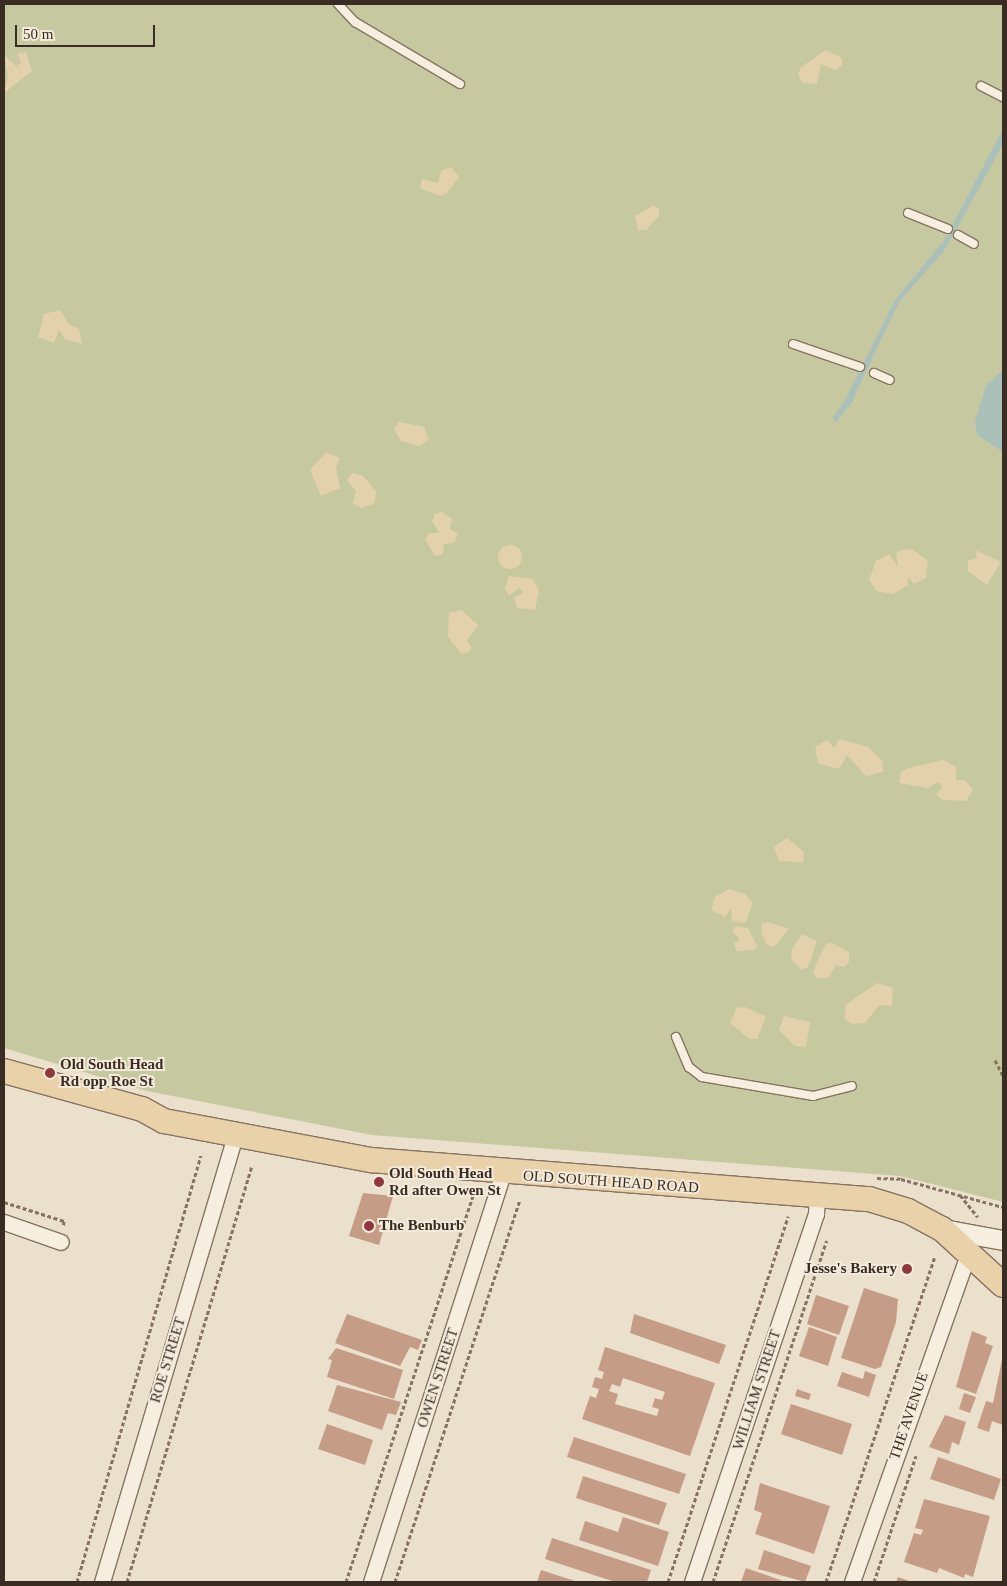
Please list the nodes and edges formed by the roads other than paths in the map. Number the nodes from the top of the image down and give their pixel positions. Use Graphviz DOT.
graph roads {
  1 [pos="338,4"];
  2 [pos="460,84"];
  3 [pos="981,86"];
  4 [pos="1003,97"];
  5 [pos="908,213"];
  6 [pos="948,229"];
  7 [pos="958,235"];
  8 [pos="974,244"];
  9 [pos="793,344"];
  10 [pos="860,367"];
  11 [pos="874,373"];
  12 [pos="890,380"];
  13 [pos="676,1037"];
  14 [pos="4,1071"];
  15 [pos="4,1084"];
  16 [pos="852,1086"];
  17 [pos="164,1121"];
  18 [pos="235,1137"];
  19 [pos="503,1174"];
  20 [pos="817,1197"];
  21 [pos="4,1222"];
  22 [pos="942,1229"];
  23 [pos="1003,1240"];
  24 [pos="61,1242"];
  25 [pos="968,1251"];
  26 [pos="1003,1286"];
  27 [pos="102,1582"];
  28 [pos="371,1582"];
  29 [pos="692,1582"];
  30 [pos="852,1582"];
  1 -- 2 [label="lane"];
  3 -- 4 [label="lane"];
  5 -- 6 [label="lane"];
  7 -- 8 [label="lane"];
  9 -- 10 [label="lane"];
  11 -- 12 [label="lane"];
  13 -- 16 [label="lane"];
  14 -- 17 [label="main road, OLD SOUTH HEAD ROAD"];
  15 -- 17 [label="main road, OLD SOUTH HEAD ROAD"];
  17 -- 18 [label="main road, OLD SOUTH HEAD ROAD"];
  18 -- 19 [label="main road, OLD SOUTH HEAD ROAD"];
  18 -- 27 [label="street, ROE STREET"];
  19 -- 20 [label="main road, OLD SOUTH HEAD ROAD"];
  19 -- 28 [label="street, OWEN STREET"];
  20 -- 22 [label="main road, OLD SOUTH HEAD ROAD"];
  20 -- 29 [label="street, WILLIAM STREET"];
  21 -- 24 [label="street"];
  22 -- 23 [label="street"];
  22 -- 25 [label="main road, OLD SOUTH HEAD ROAD"];
  25 -- 26 [label="main road, OLD SOUTH HEAD ROAD"];
  25 -- 30 [label="street, THE AVENUE"];
}
